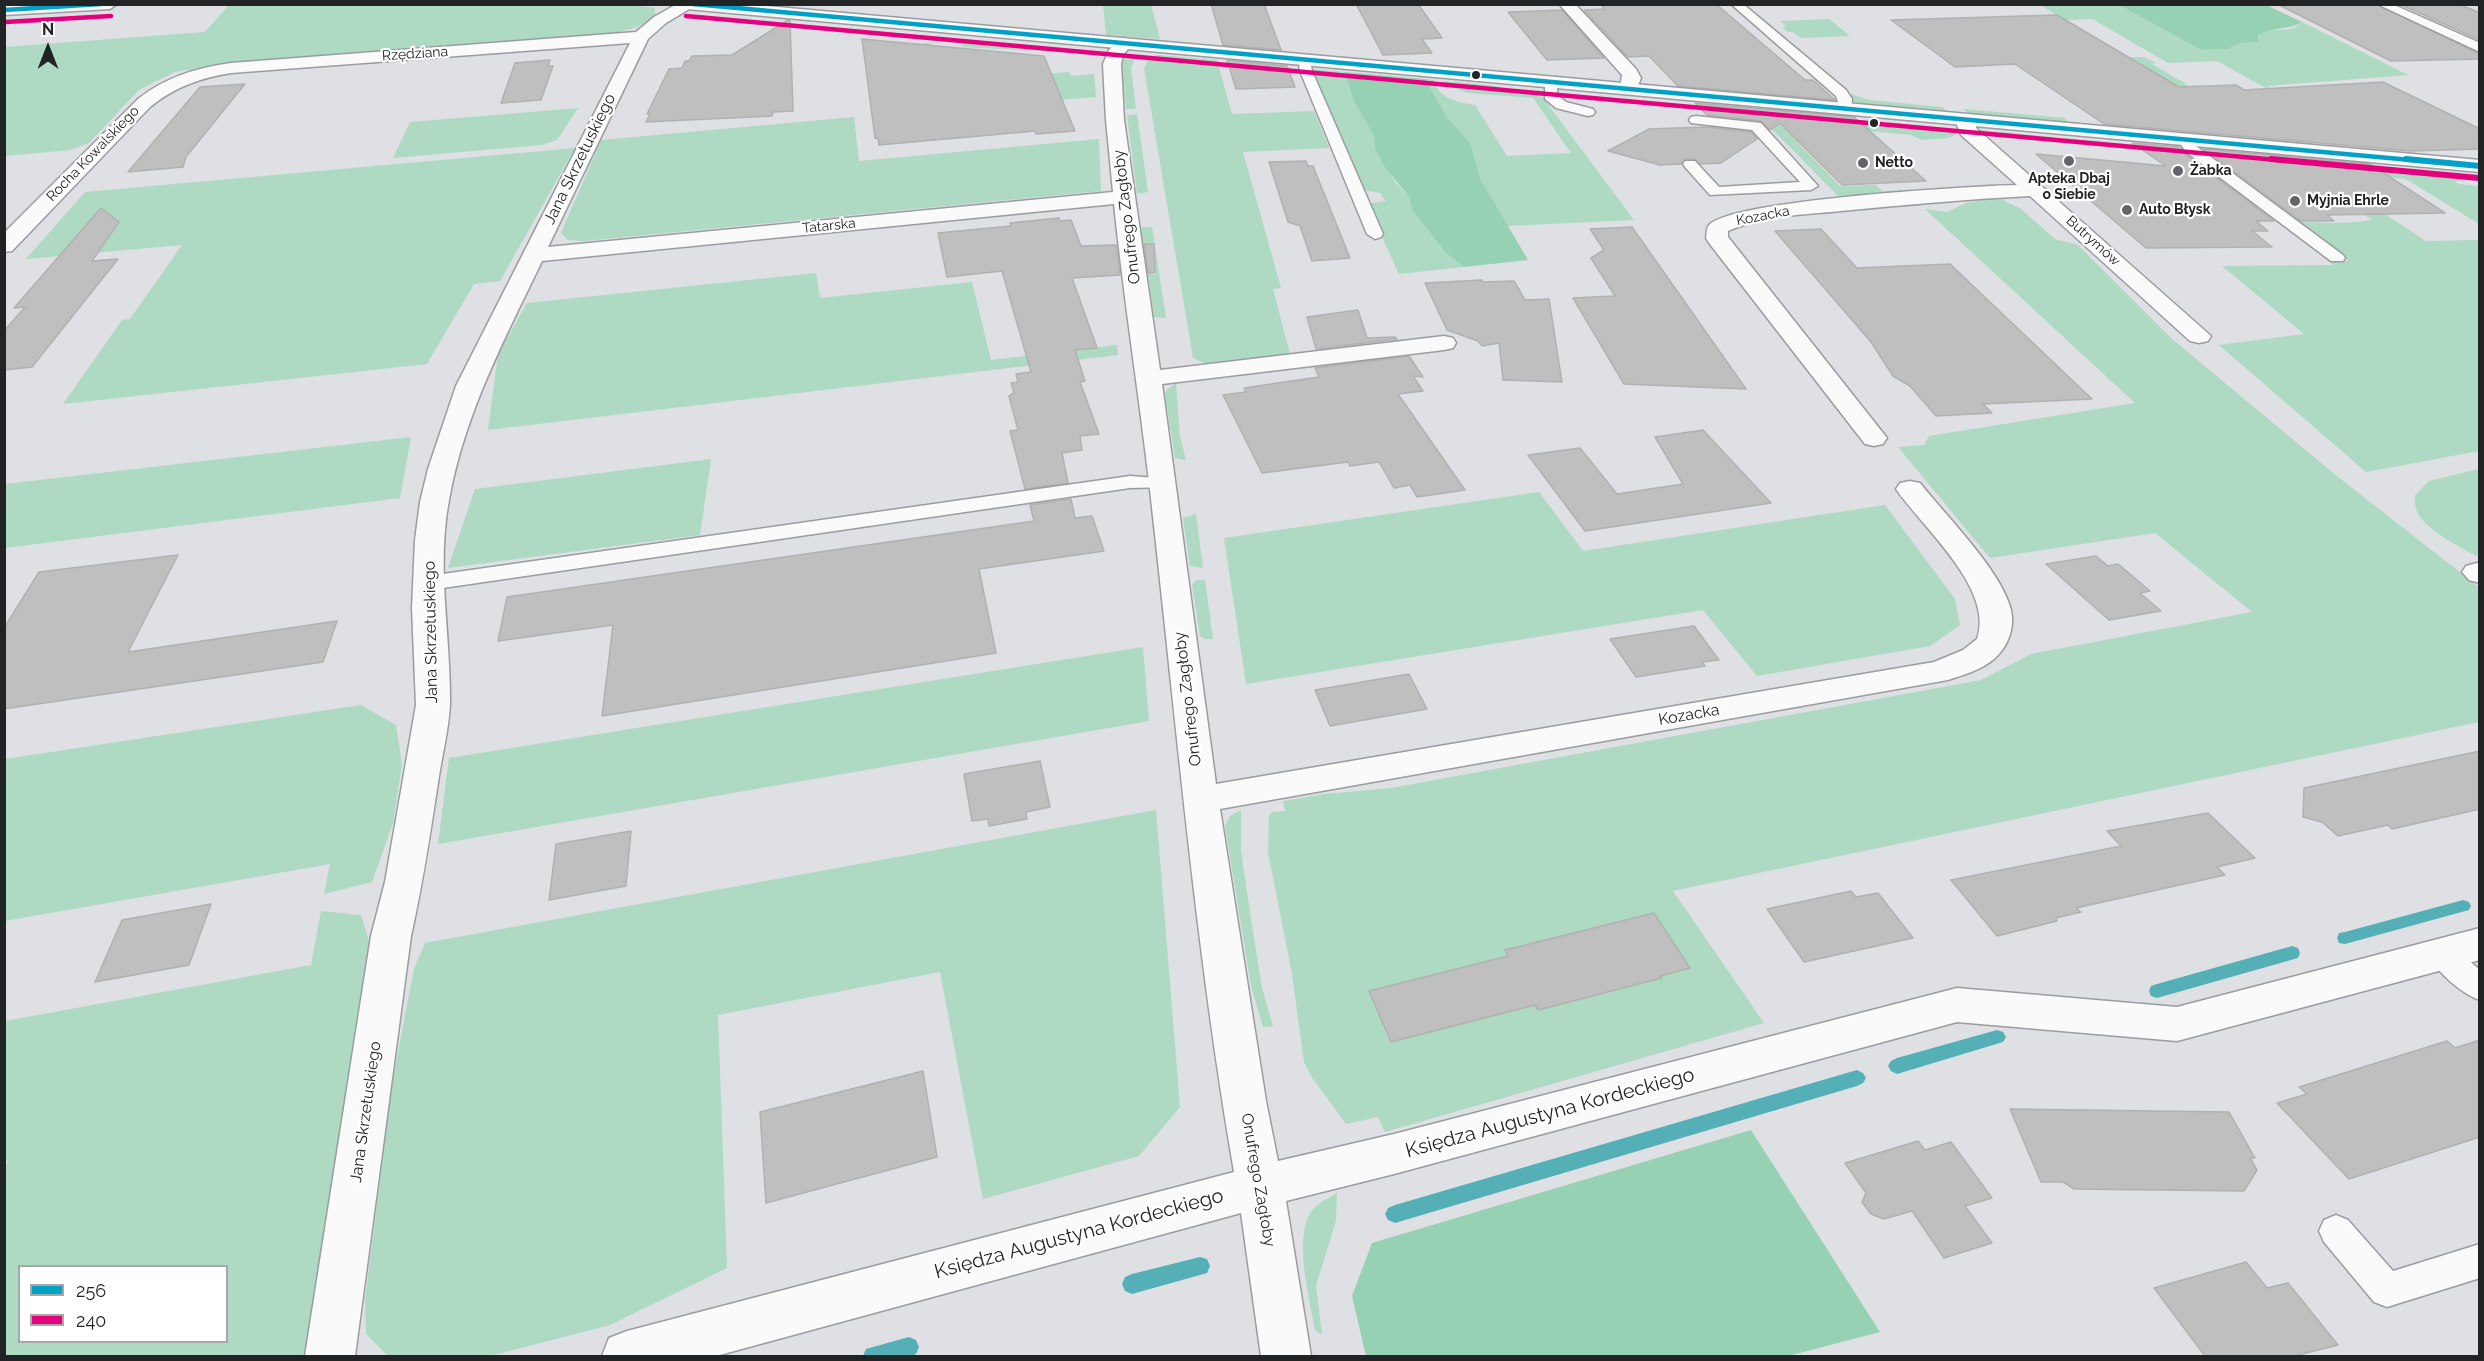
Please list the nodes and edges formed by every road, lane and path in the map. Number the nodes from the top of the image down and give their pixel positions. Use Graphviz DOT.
graph roads {
  1 [pos="110,4"];
  2 [pos="687,4"];
  3 [pos="1566,4"];
  4 [pos="1736,4"];
  5 [pos="2382,4"];
  6 [pos="4,10"];
  7 [pos="641,38"];
  8 [pos="1125,43"];
  9 [pos="2480,48"];
  10 [pos="1309,60"];
  11 [pos="190,76"];
  12 [pos="1551,82"];
  13 [pos="1629,89"];
  14 [pos="1749,100"];
  15 [pos="1846,109"];
  16 [pos="1588,112"];
  17 [pos="1696,120"];
  18 [pos="1964,120"];
  19 [pos="1756,126"];
  20 [pos="2185,140"];
  21 [pos="1690,164"];
  22 [pos="2480,166"];
  23 [pos="2036,190"];
  24 [pos="1125,197"];
  25 [pos="1376,234"];
  26 [pos="4,246"];
  27 [pos="532,255"];
  28 [pos="2337,258"];
  29 [pos="2199,336"];
  30 [pos="1444,344"];
  31 [pos="1147,378"];
  32 [pos="1874,438"];
  33 [pos="1163,483"];
  34 [pos="1910,489"];
  35 [pos="429,583"];
  36 [pos="1200,800"];
  37 [pos="2462,950"];
  38 [pos="2480,988"];
  39 [pos="1260,1186"];
  40 [pos="2336,1231"];
  41 [pos="2480,1261"];
  42 [pos="330,1356"];
  43 [pos="627,1356"];
  44 [pos="1286,1356"];
  1 -- 6 [label="street"];
  2 -- 7 [label="street, Jana Skrzetuskiego"];
  2 -- 8 [label="street"];
  3 -- 13 [label="street"];
  4 -- 15 [label="lane"];
  5 -- 9 [label="lane"];
  7 -- 11 [label="street, Rzędziana"];
  7 -- 27 [label="street, Jana Skrzetuskiego"];
  8 -- 10 [label="street"];
  8 -- 24 [label="street, Onufrego Zagłoby"];
  10 -- 12 [label="street"];
  10 -- 25 [label="lane"];
  11 -- 26 [label="street, Rocha Kowalskiego"];
  12 -- 13 [label="street"];
  12 -- 16 [label="lane"];
  13 -- 14 [label="street"];
  14 -- 15 [label="street"];
  14 -- 19 [label="lane"];
  15 -- 18 [label="street"];
  17 -- 19 [label="lane"];
  18 -- 20 [label="street"];
  18 -- 23 [label="street, Butrymów"];
  19 -- 21 [label="lane"];
  20 -- 22 [label="street"];
  20 -- 28 [label="lane"];
  23 -- 29 [label="street, Butrymów"];
  23 -- 32 [label="street, Kozacka"];
  24 -- 27 [label="street, Tatarska"];
  24 -- 31 [label="street, Onufrego Zagłoby"];
  27 -- 35 [label="street, Jana Skrzetuskiego"];
  30 -- 31 [label="street"];
  31 -- 33 [label="street, Onufrego Zagłoby"];
  33 -- 35 [label="lane"];
  33 -- 36 [label="street, Onufrego Zagłoby"];
  34 -- 36 [label="street, Kozacka"];
  35 -- 42 [label="street, Jana Skrzetuskiego"];
  36 -- 39 [label="street, Onufrego Zagłoby"];
  37 -- 38 [label="lane"];
  37 -- 39 [label="street, Księdza Augustyna Kordeckiego"];
  39 -- 43 [label="street, Księdza Augustyna Kordeckiego"];
  39 -- 44 [label="street, Onufrego Zagłoby"];
  40 -- 41 [label="lane"];
}
